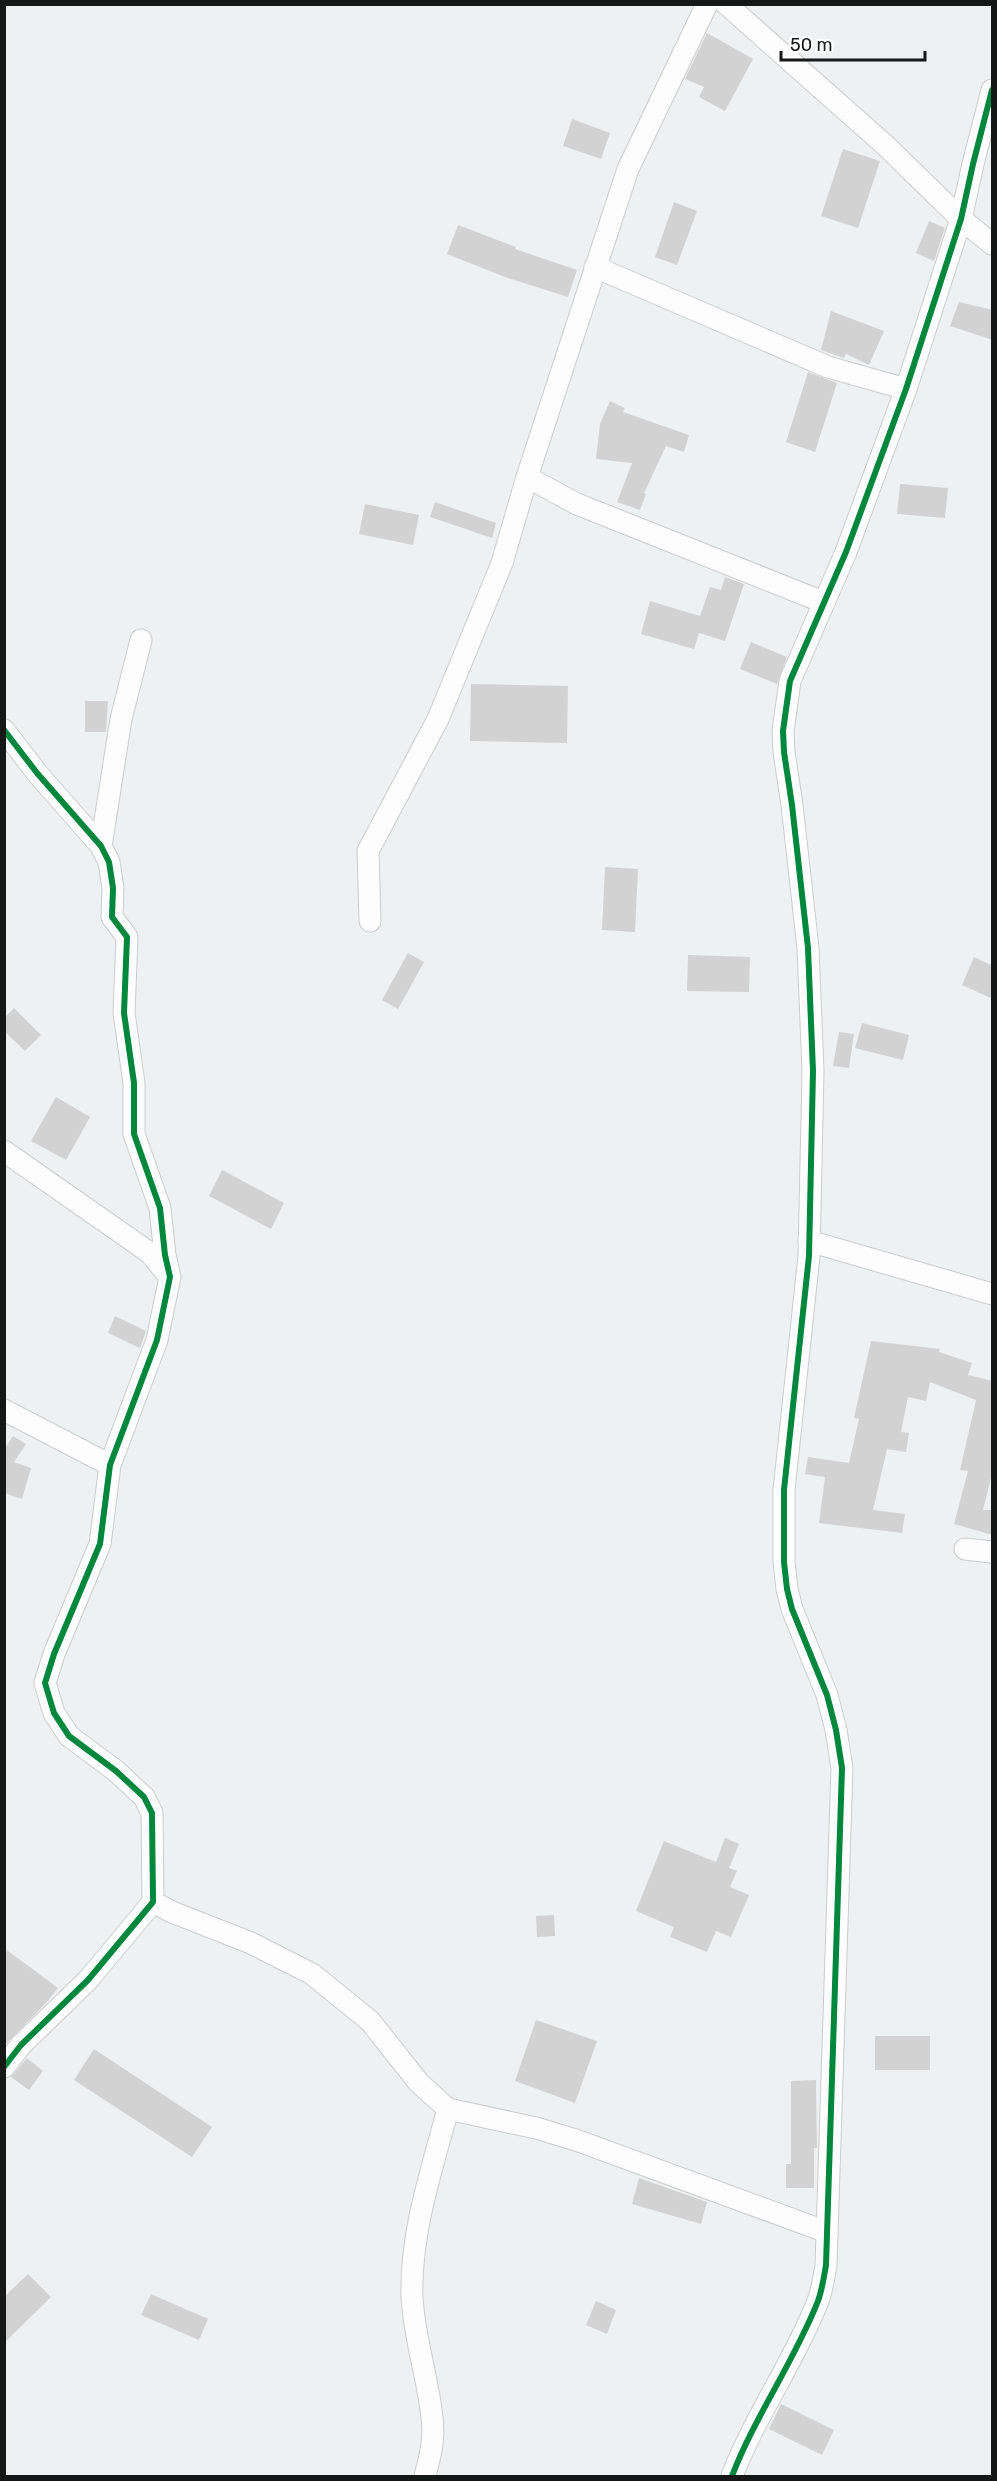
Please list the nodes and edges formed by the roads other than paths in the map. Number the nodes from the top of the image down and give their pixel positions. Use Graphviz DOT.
graph roads {
  1 [pos="707,4"];
  2 [pos="726,4"];
  3 [pos="993,90"];
  4 [pos="961,219"];
  5 [pos="993,244"];
  6 [pos="596,267"];
  7 [pos="906,389"];
  8 [pos="527,477"];
  9 [pos="823,602"];
  10 [pos="141,640"];
  11 [pos="4,730"];
  12 [pos="101,846"];
  13 [pos="370,921"];
  14 [pos="4,1151"];
  15 [pos="809,1241"];
  16 [pos="170,1277"];
  17 [pos="993,1294"];
  18 [pos="4,1410"];
  19 [pos="110,1465"];
  20 [pos="965,1549"];
  21 [pos="993,1552"];
  22 [pos="153,1902"];
  23 [pos="4,2067"];
  24 [pos="448,2109"];
  25 [pos="827,2232"];
  26 [pos="425,2476"];
  27 [pos="732,2476"];
  1 -- 6 [label="street"];
  2 -- 4 [label="street"];
  3 -- 4 [label="street"];
  4 -- 5 [label="street"];
  4 -- 7 [label="street"];
  6 -- 7 [label="street"];
  6 -- 8 [label="street"];
  7 -- 9 [label="street"];
  8 -- 9 [label="street"];
  8 -- 13 [label="street"];
  9 -- 15 [label="street"];
  10 -- 12 [label="street"];
  11 -- 12 [label="street"];
  12 -- 16 [label="street"];
  14 -- 16 [label="street"];
  15 -- 17 [label="street"];
  15 -- 25 [label="street"];
  16 -- 19 [label="street"];
  18 -- 19 [label="street"];
  19 -- 22 [label="street"];
  20 -- 21 [label="street"];
  22 -- 23 [label="street"];
  22 -- 24 [label="street"];
  24 -- 25 [label="street"];
  24 -- 26 [label="street"];
  25 -- 27 [label="street"];
}
